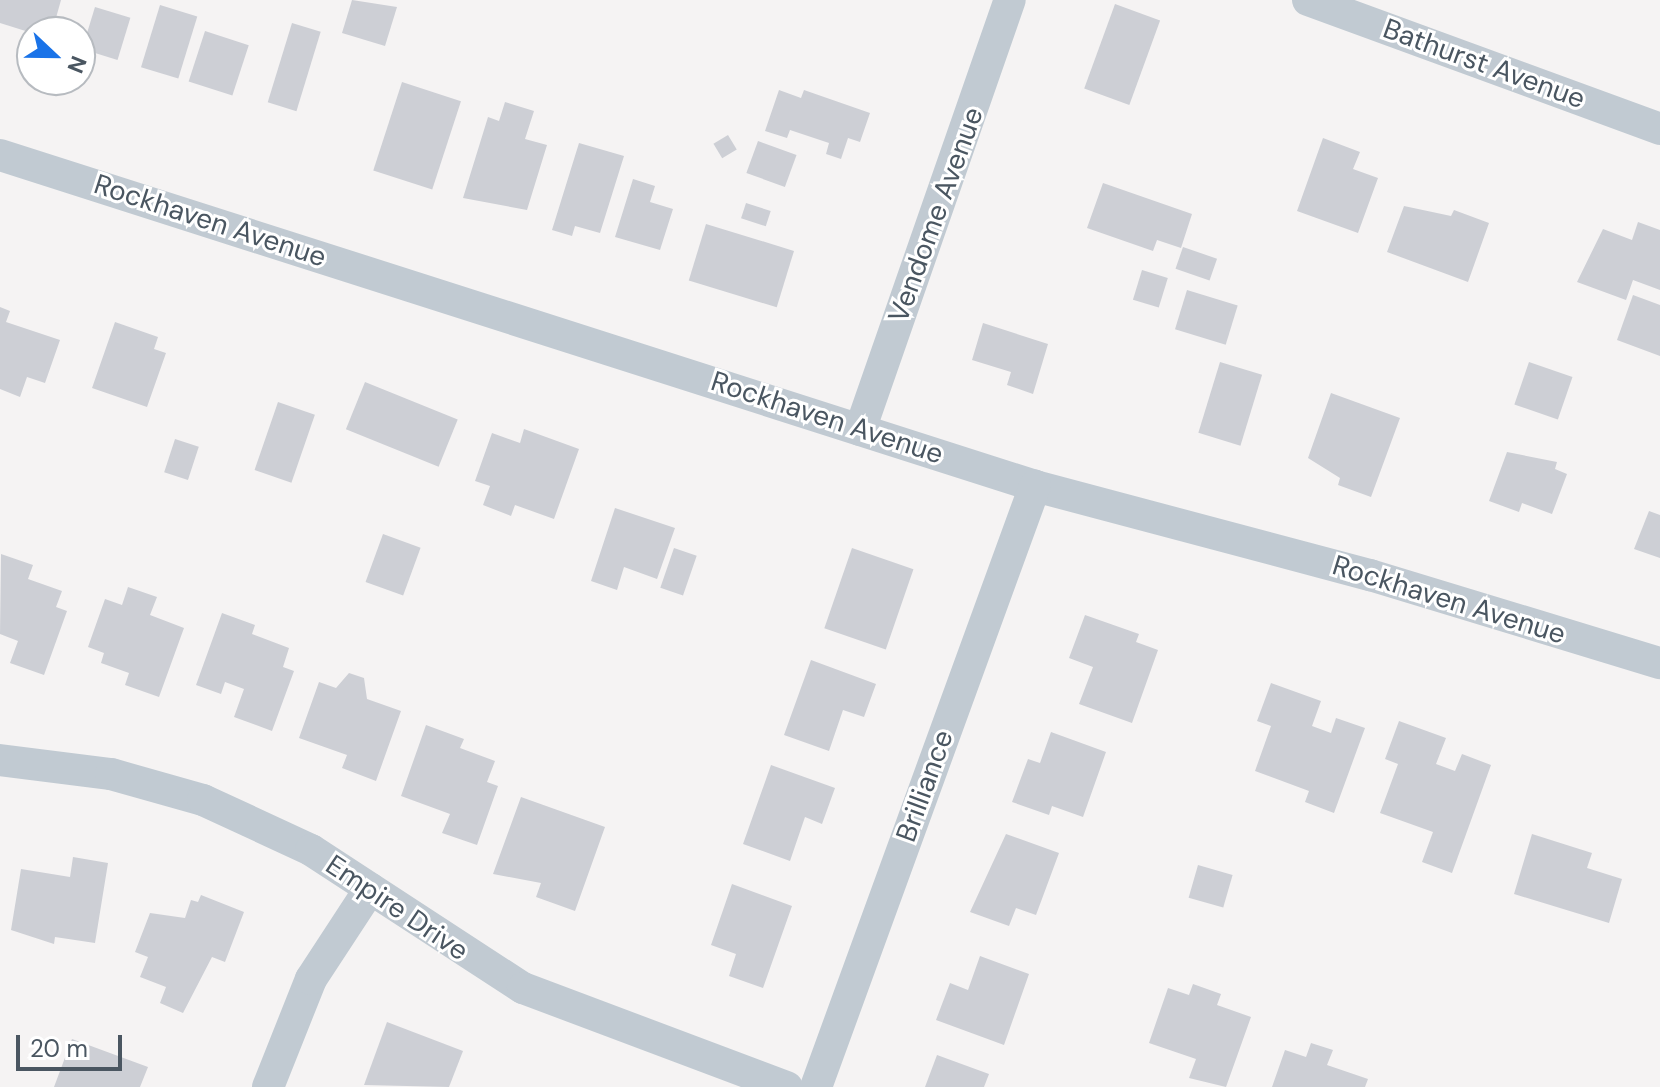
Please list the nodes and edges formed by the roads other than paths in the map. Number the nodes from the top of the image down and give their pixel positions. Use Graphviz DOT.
graph roads {
  1 [pos="1010,0"];
  2 [pos="1308,0"];
  3 [pos="1660,129"];
  4 [pos="0,155"];
  5 [pos="860,430"];
  6 [pos="1035,486"];
  7 [pos="1660,663"];
  8 [pos="0,760"];
  9 [pos="370,889"];
  10 [pos="268,1087"];
  11 [pos="787,1087"];
  12 [pos="816,1087"];
  1 -- 5 [label="street, Vendome Avenue"];
  2 -- 3 [label="street, Bathurst Avenue"];
  4 -- 5 [label="street, Rockhaven Avenue"];
  5 -- 6 [label="street, Rockhaven Avenue"];
  6 -- 7 [label="street, Rockhaven Avenue"];
  6 -- 12 [label="street, Brilliance"];
  8 -- 9 [label="street, Empire Drive"];
  9 -- 10 [label="street"];
  9 -- 11 [label="street, Empire Drive"];
}
